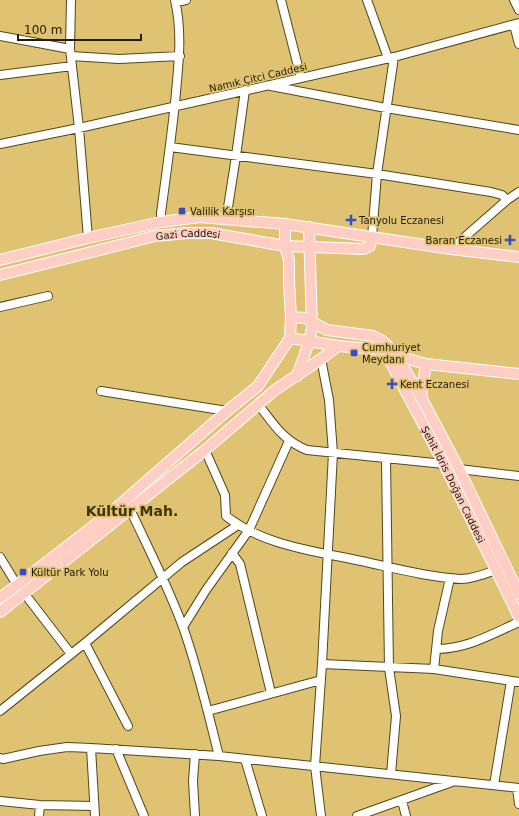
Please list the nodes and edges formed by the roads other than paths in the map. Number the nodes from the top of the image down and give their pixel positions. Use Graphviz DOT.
graph roads {
  1 [pos="72,0"];
  2 [pos="186,0"];
  3 [pos="281,0"];
  4 [pos="367,0"];
  5 [pos="514,0"];
  6 [pos="175,1"];
  7 [pos="519,10"];
  8 [pos="516,24"];
  9 [pos="0,36"];
  10 [pos="519,44"];
  11 [pos="70,53"];
  12 [pos="180,56"];
  13 [pos="391,58"];
  14 [pos="72,66"];
  15 [pos="0,75"];
  16 [pos="301,78"];
  17 [pos="266,85"];
  18 [pos="245,90"];
  19 [pos="174,106"];
  20 [pos="386,108"];
  21 [pos="79,128"];
  22 [pos="519,130"];
  23 [pos="0,144"];
  24 [pos="170,147"];
  25 [pos="236,156"];
  26 [pos="377,174"];
  27 [pos="519,192"];
  28 [pos="507,200"];
  29 [pos="226,220"];
  30 [pos="161,222"];
  31 [pos="285,224"];
  32 [pos="309,227"];
  33 [pos="372,237"];
  34 [pos="88,238"];
  35 [pos="285,246"];
  36 [pos="310,247"];
  37 [pos="451,249"];
  38 [pos="519,257"];
  39 [pos="0,260"];
  40 [pos="0,275"];
  41 [pos="48,296"];
  42 [pos="0,307"];
  43 [pos="291,317"];
  44 [pos="312,322"];
  45 [pos="290,338"];
  46 [pos="309,342"];
  47 [pos="338,346"];
  48 [pos="385,352"];
  49 [pos="397,356"];
  50 [pos="321,359"];
  51 [pos="426,364"];
  52 [pos="519,374"];
  53 [pos="297,376"];
  54 [pos="101,391"];
  55 [pos="421,397"];
  56 [pos="258,404"];
  57 [pos="226,411"];
  58 [pos="289,441"];
  59 [pos="206,450"];
  60 [pos="334,453"];
  61 [pos="386,459"];
  62 [pos="444,464"];
  63 [pos="459,469"];
  64 [pos="519,476"];
  65 [pos="130,509"];
  66 [pos="238,525"];
  67 [pos="249,530"];
  68 [pos="232,553"];
  69 [pos="328,554"];
  70 [pos="0,557"];
  71 [pos="388,567"];
  72 [pos="496,570"];
  73 [pos="163,578"];
  74 [pos="450,578"];
  75 [pos="17,585"];
  76 [pos="518,590"];
  77 [pos="24,593"];
  78 [pos="0,598"];
  79 [pos="0,612"];
  80 [pos="519,617"];
  81 [pos="519,622"];
  82 [pos="183,627"];
  83 [pos="86,643"];
  84 [pos="436,649"];
  85 [pos="71,654"];
  86 [pos="322,664"];
  87 [pos="389,668"];
  88 [pos="434,669"];
  89 [pos="321,680"];
  90 [pos="515,682"];
  91 [pos="271,693"];
  92 [pos="0,711"];
  93 [pos="208,711"];
  94 [pos="128,726"];
  95 [pos="90,748"];
  96 [pos="116,749"];
  97 [pos="195,754"];
  98 [pos="219,756"];
  99 [pos="0,758"];
  100 [pos="245,759"];
  101 [pos="315,766"];
  102 [pos="391,774"];
  103 [pos="454,781"];
  104 [pos="494,785"];
  105 [pos="518,788"];
  106 [pos="0,800"];
  107 [pos="402,800"];
  108 [pos="519,804"];
  109 [pos="40,805"];
  110 [pos="94,806"];
  111 [pos="39,816"];
  112 [pos="95,816"];
  113 [pos="144,816"];
  114 [pos="195,816"];
  115 [pos="262,816"];
  116 [pos="321,816"];
  117 [pos="357,816"];
  118 [pos="406,816"];
  1 -- 11 [label="street"];
  2 -- 6 [label="street"];
  3 -- 16 [label="street"];
  4 -- 13 [label="street"];
  5 -- 7 [label="street"];
  6 -- 12 [label="street"];
  8 -- 10 [label="street"];
  8 -- 13 [label="street, Namık Çitci Caddesi"];
  9 -- 11 [label="street"];
  11 -- 12 [label="street"];
  11 -- 14 [label="street"];
  12 -- 19 [label="street"];
  13 -- 16 [label="street, Namık Çitci Caddesi"];
  13 -- 20 [label="street"];
  14 -- 15 [label="street"];
  14 -- 21 [label="street"];
  16 -- 17 [label="street, Namık Çitci Caddesi"];
  17 -- 18 [label="street, Namık Çitci Caddesi"];
  17 -- 20 [label="street"];
  18 -- 19 [label="street, Namık Çitci Caddesi"];
  18 -- 25 [label="street"];
  19 -- 21 [label="street, Namık Çitci Caddesi"];
  19 -- 24 [label="street"];
  20 -- 22 [label="street"];
  20 -- 26 [label="street"];
  21 -- 23 [label="street, Namık Çitci Caddesi"];
  21 -- 34 [label="street"];
  24 -- 25 [label="street"];
  24 -- 30 [label="street"];
  25 -- 26 [label="street"];
  25 -- 29 [label="street"];
  26 -- 28 [label="street"];
  26 -- 33 [label="street"];
  27 -- 28 [label="street"];
  28 -- 37 [label="street"];
  29 -- 30 [label="main road, Gazi Caddesi"];
  29 -- 31 [label="main road, Gazi Caddesi"];
  30 -- 34 [label="main road, Gazi Caddesi"];
  31 -- 32 [label="main road, Gazi Caddesi"];
  31 -- 35 [label="main road"];
  32 -- 33 [label="main road, Gazi Caddesi"];
  32 -- 36 [label="main road"];
  33 -- 36 [label="main road, Gazi Caddesi"];
  33 -- 37 [label="main road, Gazi Caddesi"];
  34 -- 39 [label="main road, Gazi Caddesi"];
  35 -- 36 [label="main road, Gazi Caddesi"];
  35 -- 40 [label="main road, Gazi Caddesi"];
  35 -- 43 [label="main road"];
  36 -- 44 [label="main road"];
  37 -- 38 [label="main road, Gazi Caddesi"];
  41 -- 42 [label="street"];
  43 -- 44 [label="main road, Şehit İdris Doğan Caddesi"];
  43 -- 45 [label="main road"];
  44 -- 46 [label="main road"];
  44 -- 49 [label="main road, Şehit İdris Doğan Caddesi"];
  45 -- 46 [label="main road"];
  45 -- 57 [label="main road"];
  46 -- 47 [label="main road"];
  46 -- 53 [label="main road"];
  47 -- 48 [label="main road"];
  47 -- 50 [label="main road"];
  48 -- 49 [label="main road"];
  48 -- 62 [label="main road, Şehit İdris Doğan Caddesi"];
  49 -- 51 [label="main road"];
  49 -- 55 [label="main road, Şehit İdris Doğan Caddesi"];
  50 -- 53 [label="main road"];
  50 -- 60 [label="street"];
  51 -- 52 [label="main road"];
  51 -- 55 [label="main road"];
  53 -- 56 [label="main road"];
  54 -- 57 [label="street"];
  55 -- 63 [label="main road, Şehit İdris Doğan Caddesi"];
  56 -- 58 [label="street"];
  56 -- 59 [label="main road"];
  57 -- 75 [label="main road"];
  58 -- 60 [label="street"];
  58 -- 67 [label="street"];
  59 -- 65 [label="main road"];
  59 -- 66 [label="street"];
  60 -- 61 [label="street"];
  60 -- 69 [label="street"];
  61 -- 62 [label="street"];
  61 -- 71 [label="street"];
  62 -- 63 [label="street"];
  62 -- 72 [label="main road, Şehit İdris Doğan Caddesi"];
  63 -- 64 [label="street"];
  63 -- 76 [label="main road, Şehit İdris Doğan Caddesi"];
  65 -- 73 [label="street"];
  65 -- 77 [label="main road"];
  66 -- 67 [label="street"];
  66 -- 73 [label="street"];
  67 -- 68 [label="street"];
  67 -- 69 [label="street"];
  68 -- 82 [label="street"];
  68 -- 91 [label="street"];
  69 -- 71 [label="street"];
  69 -- 86 [label="street"];
  70 -- 75 [label="street"];
  71 -- 74 [label="street"];
  71 -- 87 [label="street"];
  72 -- 74 [label="street"];
  72 -- 80 [label="main road, Şehit İdris Doğan Caddesi"];
  73 -- 82 [label="street"];
  73 -- 83 [label="street"];
  74 -- 84 [label="street"];
  75 -- 78 [label="main road"];
  77 -- 79 [label="main road"];
  77 -- 85 [label="street"];
  81 -- 84 [label="street"];
  82 -- 93 [label="street"];
  83 -- 85 [label="street"];
  83 -- 94 [label="street"];
  84 -- 88 [label="street"];
  85 -- 92 [label="street"];
  86 -- 87 [label="street"];
  86 -- 89 [label="street"];
  87 -- 88 [label="street"];
  87 -- 102 [label="street"];
  88 -- 90 [label="street"];
  89 -- 91 [label="street"];
  89 -- 101 [label="street"];
  90 -- 104 [label="street"];
  91 -- 93 [label="street"];
  93 -- 98 [label="street"];
  95 -- 96 [label="street"];
  95 -- 99 [label="street"];
  95 -- 110 [label="street"];
  96 -- 97 [label="street"];
  96 -- 113 [label="street"];
  97 -- 98 [label="street"];
  97 -- 114 [label="street"];
  98 -- 100 [label="street"];
  100 -- 101 [label="street"];
  100 -- 115 [label="street"];
  101 -- 102 [label="street"];
  101 -- 116 [label="street"];
  102 -- 103 [label="street"];
  103 -- 104 [label="street"];
  103 -- 107 [label="street"];
  104 -- 105 [label="street"];
  105 -- 108 [label="street"];
  106 -- 109 [label="street"];
  107 -- 117 [label="street"];
  107 -- 118 [label="street"];
  109 -- 110 [label="street"];
  109 -- 111 [label="street"];
  110 -- 112 [label="street"];
}
